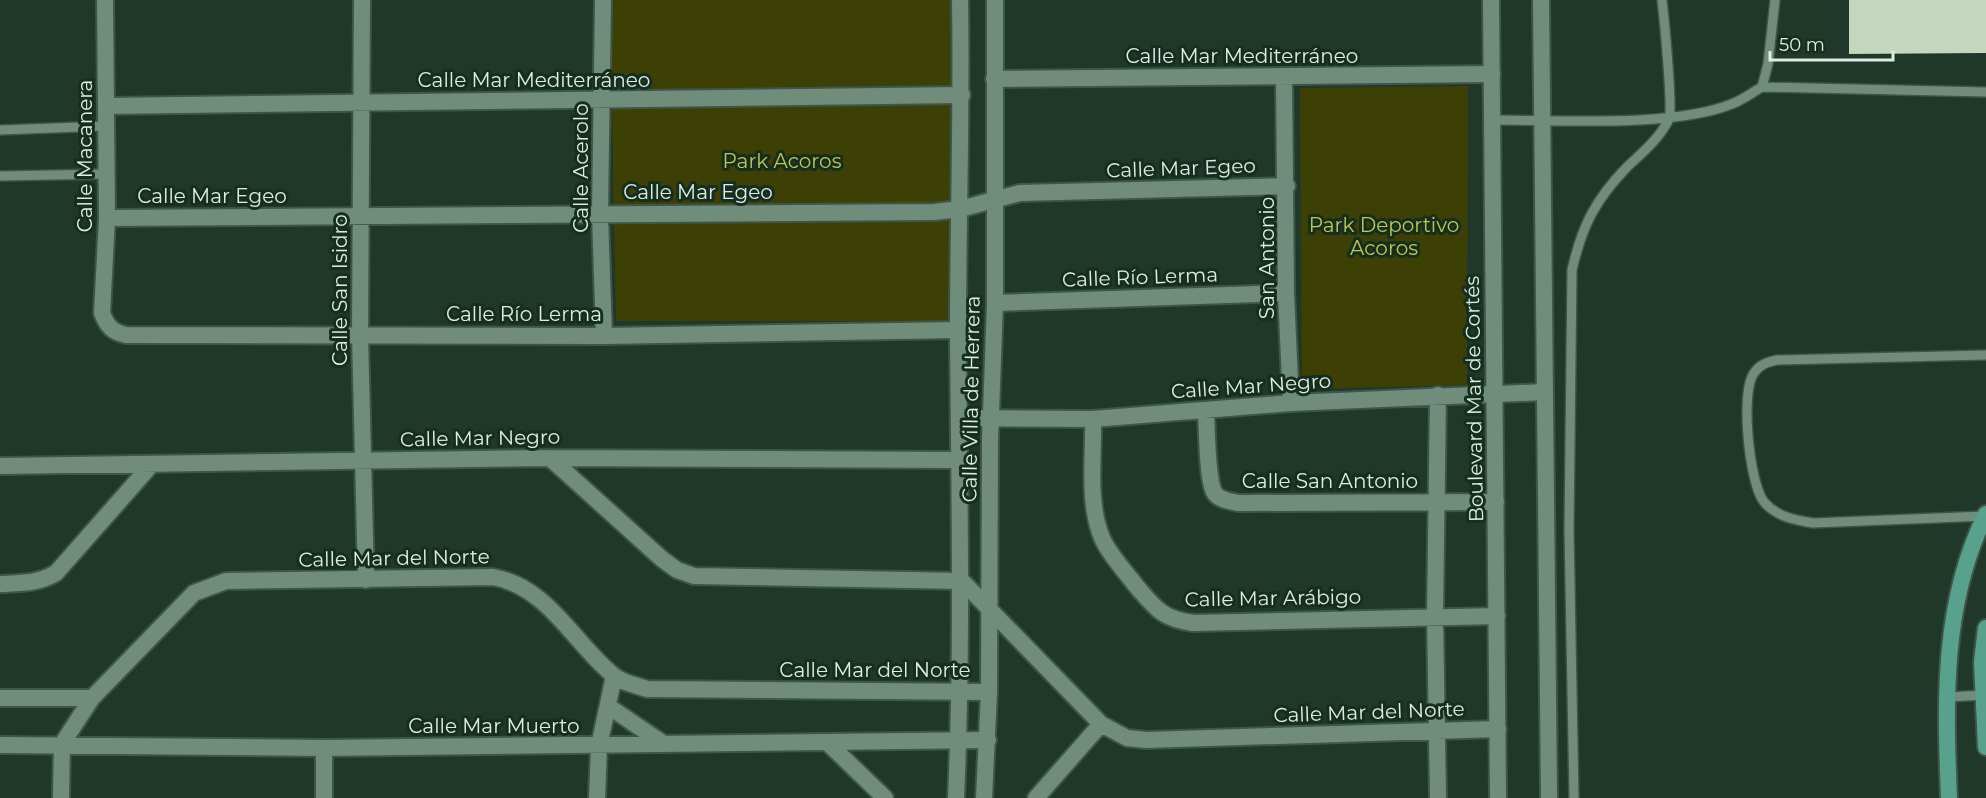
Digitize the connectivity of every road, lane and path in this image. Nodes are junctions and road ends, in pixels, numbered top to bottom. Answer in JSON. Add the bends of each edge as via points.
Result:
{"nodes":[{"id":1,"x":105,"y":0,"type":"edge"},
{"id":2,"x":362,"y":0,"type":"edge"},
{"id":3,"x":603,"y":0,"type":"edge"},
{"id":4,"x":960,"y":0,"type":"edge"},
{"id":5,"x":995,"y":0,"type":"edge"},
{"id":6,"x":1491,"y":0,"type":"edge"},
{"id":7,"x":1542,"y":0,"type":"edge"},
{"id":8,"x":1662,"y":0,"type":"edge"},
{"id":9,"x":1775,"y":0,"type":"edge"},
{"id":10,"x":1491,"y":74,"type":"junction"},
{"id":11,"x":1284,"y":77,"type":"junction"},
{"id":12,"x":994,"y":79,"type":"junction"},
{"id":13,"x":1762,"y":87,"type":"junction"},
{"id":14,"x":1986,"y":92,"type":"edge"},
{"id":15,"x":962,"y":95,"type":"junction"},
{"id":16,"x":602,"y":101,"type":"junction"},
{"id":17,"x":363,"y":102,"type":"junction"},
{"id":18,"x":106,"y":106,"type":"junction"},
{"id":19,"x":1670,"y":117,"type":"junction"},
{"id":20,"x":1492,"y":120,"type":"junction"},
{"id":21,"x":1543,"y":120,"type":"junction"},
{"id":22,"x":107,"y":126,"type":"junction"},
{"id":23,"x":0,"y":130,"type":"edge"},
{"id":24,"x":107,"y":174,"type":"junction"},
{"id":25,"x":0,"y":176,"type":"edge"},
{"id":26,"x":1287,"y":186,"type":"junction"},
{"id":27,"x":995,"y":198,"type":"junction"},
{"id":28,"x":960,"y":209,"type":"junction"},
{"id":29,"x":600,"y":214,"type":"junction"},
{"id":30,"x":362,"y":217,"type":"junction"},
{"id":31,"x":107,"y":218,"type":"junction"},
{"id":32,"x":1286,"y":293,"type":"junction"},
{"id":33,"x":995,"y":303,"type":"junction"},
{"id":34,"x":102,"y":312,"type":"joint"},
{"id":35,"x":958,"y":330,"type":"junction"},
{"id":36,"x":360,"y":335,"type":"junction"},
{"id":37,"x":604,"y":336,"type":"junction"},
{"id":38,"x":1986,"y":355,"type":"edge"},
{"id":39,"x":1545,"y":392,"type":"junction"},
{"id":40,"x":1494,"y":393,"type":"junction"},
{"id":41,"x":1438,"y":395,"type":"junction"},
{"id":42,"x":1291,"y":403,"type":"junction"},
{"id":43,"x":1206,"y":411,"type":"junction"},
{"id":44,"x":991,"y":417,"type":"junction"},
{"id":45,"x":959,"y":418,"type":"junction"},
{"id":46,"x":1093,"y":419,"type":"junction"},
{"id":47,"x":550,"y":458,"type":"junction"},
{"id":48,"x":960,"y":460,"type":"junction"},
{"id":49,"x":362,"y":461,"type":"junction"},
{"id":50,"x":152,"y":464,"type":"junction"},
{"id":51,"x":0,"y":466,"type":"edge"},
{"id":52,"x":1496,"y":502,"type":"junction"},
{"id":53,"x":1438,"y":503,"type":"junction"},
{"id":54,"x":1986,"y":515,"type":"edge"},
{"id":55,"x":366,"y":580,"type":"junction"},
{"id":56,"x":962,"y":581,"type":"junction"},
{"id":57,"x":0,"y":584,"type":"edge"},
{"id":58,"x":989,"y":609,"type":"junction"},
{"id":59,"x":1435,"y":616,"type":"junction"},
{"id":60,"x":1497,"y":616,"type":"junction"},
{"id":61,"x":1986,"y":628,"type":"edge"},
{"id":62,"x":614,"y":676,"type":"junction"},
{"id":63,"x":961,"y":692,"type":"junction"},
{"id":64,"x":989,"y":692,"type":"junction"},
{"id":65,"x":1984,"y":695,"type":"edge"},
{"id":66,"x":1947,"y":697,"type":"junction"},
{"id":67,"x":0,"y":698,"type":"edge"},
{"id":68,"x":92,"y":698,"type":"junction"},
{"id":69,"x":608,"y":706,"type":"junction"},
{"id":70,"x":1101,"y":724,"type":"junction"},
{"id":71,"x":1498,"y":729,"type":"junction"},
{"id":72,"x":1438,"y":730,"type":"junction"},
{"id":73,"x":988,"y":740,"type":"junction"},
{"id":74,"x":958,"y":741,"type":"junction"},
{"id":75,"x":62,"y":744,"type":"junction"},
{"id":76,"x":664,"y":744,"type":"junction"},
{"id":77,"x":829,"y":744,"type":"junction"},
{"id":78,"x":0,"y":745,"type":"edge"},
{"id":79,"x":599,"y":746,"type":"junction"},
{"id":80,"x":1986,"y":747,"type":"edge"},
{"id":81,"x":324,"y":748,"type":"junction"},
{"id":82,"x":61,"y":798,"type":"edge"},
{"id":83,"x":324,"y":798,"type":"edge"},
{"id":84,"x":597,"y":798,"type":"edge"},
{"id":85,"x":885,"y":798,"type":"edge"},
{"id":86,"x":956,"y":798,"type":"edge"},
{"id":87,"x":984,"y":798,"type":"edge"},
{"id":88,"x":1036,"y":798,"type":"edge"},
{"id":89,"x":1438,"y":798,"type":"edge"},
{"id":90,"x":1498,"y":798,"type":"edge"},
{"id":91,"x":1549,"y":798,"type":"edge"},
{"id":92,"x":1574,"y":798,"type":"edge"},
{"id":93,"x":1948,"y":798,"type":"edge"}],
"edges":[{"from":1,"to":18,"type":"street","name":"Calle Macanera"},
{"from":2,"to":17,"type":"street","name":"Calle San Isidro"},
{"from":3,"to":16,"type":"street","name":"Calle Acerolo"},
{"from":4,"to":15,"type":"street","name":"Calle Villa de Herrera"},
{"from":5,"to":12,"type":"street","name":"Calle Villa de Herrera"},
{"from":6,"to":10,"type":"street","name":"Boulevard Mar de Cortés"},
{"from":7,"to":21,"type":"street"},
{"from":8,"to":19,"type":"lane"},
{"from":9,"to":13,"type":"lane"},
{"from":10,"to":11,"type":"street","name":"Calle Mar Mediterráneo"},
{"from":10,"to":20,"type":"street","name":"Boulevard Mar de Cortés"},
{"from":11,"to":12,"type":"street","name":"Calle Mar Mediterráneo"},
{"from":11,"to":26,"type":"street","name":"San Antonio"},
{"from":12,"to":27,"type":"street","name":"Calle Villa de Herrera"},
{"from":13,"to":14,"type":"lane"},
{"from":13,"to":19,"type":"lane","via":[[1734,103]]},
{"from":15,"to":16,"type":"street","name":"Calle Mar Mediterráneo"},
{"from":15,"to":28,"type":"street","name":"Calle Villa de Herrera"},
{"from":16,"to":17,"type":"street","name":"Calle Mar Mediterráneo"},
{"from":16,"to":29,"type":"street","name":"Calle Acerolo"},
{"from":17,"to":18,"type":"street","name":"Calle Mar Mediterráneo"},
{"from":17,"to":30,"type":"street","name":"Calle San Isidro"},
{"from":18,"to":22,"type":"street","name":"Calle Macanera"},
{"from":19,"to":21,"type":"lane"},
{"from":19,"to":92,"type":"lane","via":[[1588,217],[1572,270],[1569,530]]},
{"from":20,"to":21,"type":"lane"},
{"from":20,"to":40,"type":"street","name":"Boulevard Mar de Cortés"},
{"from":21,"to":39,"type":"street"},
{"from":22,"to":23,"type":"lane"},
{"from":22,"to":24,"type":"street","name":"Calle Macanera"},
{"from":24,"to":25,"type":"lane"},
{"from":24,"to":31,"type":"street","name":"Calle Macanera"},
{"from":26,"to":27,"type":"street","name":"Calle Mar Egeo"},
{"from":26,"to":32,"type":"street","name":"San Antonio"},
{"from":27,"to":28,"type":"street","name":"Calle Mar Egeo"},
{"from":27,"to":33,"type":"street","name":"Calle Villa de Herrera"},
{"from":28,"to":29,"type":"street","name":"Calle Mar Egeo"},
{"from":28,"to":35,"type":"street","name":"Calle Villa de Herrera"},
{"from":29,"to":30,"type":"street","name":"Calle Mar Egeo"},
{"from":29,"to":37,"type":"street","name":"Calle Acerolo"},
{"from":30,"to":31,"type":"street","name":"Calle Mar Egeo"},
{"from":30,"to":36,"type":"street","name":"Calle San Isidro"},
{"from":31,"to":34,"type":"street","name":"Calle Macanera"},
{"from":32,"to":33,"type":"street","name":"Calle Río Lerma"},
{"from":32,"to":42,"type":"street","name":"San Antonio"},
{"from":33,"to":44,"type":"street","name":"Calle Villa de Herrera"},
{"from":34,"to":36,"type":"street","name":"Calle Río Lerma","via":[[106,325],[126,335]]},
{"from":35,"to":37,"type":"street","name":"Calle Río Lerma"},
{"from":35,"to":45,"type":"street","name":"Calle Villa de Herrera"},
{"from":36,"to":37,"type":"street","name":"Calle Río Lerma"},
{"from":36,"to":49,"type":"street","name":"Calle San Isidro"},
{"from":38,"to":54,"type":"lane","via":[[1778,360],[1762,364],[1747,389],[1751,469],[1757,491],[1777,513],[1813,523]]},
{"from":39,"to":40,"type":"street","name":"Calle Mar Negro"},
{"from":39,"to":91,"type":"street"},
{"from":40,"to":41,"type":"street","name":"Calle Mar Negro"},
{"from":40,"to":52,"type":"street","name":"Boulevard Mar de Cortés"},
{"from":41,"to":42,"type":"street","name":"Calle Mar Negro"},
{"from":41,"to":53,"type":"street"},
{"from":42,"to":43,"type":"street","name":"Calle Mar Negro"},
{"from":43,"to":46,"type":"street","name":"Calle Mar Negro"},
{"from":43,"to":53,"type":"street","name":"Calle San Antonio","via":[[1211,479],[1214,492],[1222,500]]},
{"from":44,"to":45,"type":"street","name":"Calle Mar Negro"},
{"from":44,"to":46,"type":"street","name":"Calle Mar Negro"},
{"from":44,"to":58,"type":"street","name":"Calle Villa de Herrera"},
{"from":45,"to":48,"type":"street","name":"Calle Villa de Herrera"},
{"from":46,"to":59,"type":"street","name":"Calle Mar Arábigo","via":[[1095,511],[1103,539],[1111,555],[1166,617],[1193,623]]},
{"from":47,"to":48,"type":"street","name":"Calle Mar Negro"},
{"from":47,"to":49,"type":"street","name":"Calle Mar Negro"},
{"from":47,"to":56,"type":"street","via":[[662,559],[694,576]]},
{"from":48,"to":56,"type":"street","name":"Calle Villa de Herrera"},
{"from":49,"to":50,"type":"street","name":"Calle Mar Negro"},
{"from":49,"to":55,"type":"street","name":"Calle San Isidro"},
{"from":50,"to":51,"type":"street","name":"Calle Mar Negro"},
{"from":50,"to":57,"type":"street","via":[[56,573],[31,584]]},
{"from":52,"to":53,"type":"street","name":"Calle San Antonio"},
{"from":52,"to":60,"type":"street","name":"Boulevard Mar de Cortés"},
{"from":53,"to":59,"type":"street"},
{"from":54,"to":66,"type":"main road","via":[[1959,588],[1950,638]]},
{"from":55,"to":62,"type":"street","name":"Calle Mar del Norte","via":[[510,580],[545,604]]},
{"from":55,"to":68,"type":"street","name":"Calle Mar del Norte","via":[[226,581],[202,587]]},
{"from":56,"to":58,"type":"street","name":"Calle Mar del Norte"},
{"from":56,"to":63,"type":"street","name":"Calle Villa de Herrera"},
{"from":58,"to":64,"type":"street","name":"Calle Villa de Herrera"},
{"from":58,"to":70,"type":"street","name":"Calle Mar del Norte"},
{"from":59,"to":60,"type":"street","name":"Calle Mar Arábigo"},
{"from":59,"to":72,"type":"street"},
{"from":60,"to":71,"type":"street","name":"Boulevard Mar de Cortés"},
{"from":61,"to":65,"type":"main road"},
{"from":62,"to":63,"type":"street","name":"Calle Mar del Norte","via":[[647,689]]},
{"from":62,"to":69,"type":"street"},
{"from":63,"to":64,"type":"street","name":"Calle Mar del Norte"},
{"from":63,"to":74,"type":"street","name":"Calle Villa de Herrera"},
{"from":64,"to":73,"type":"street","name":"Calle Villa de Herrera"},
{"from":65,"to":66,"type":"lane"},
{"from":65,"to":80,"type":"main road"},
{"from":66,"to":93,"type":"main road"},
{"from":67,"to":68,"type":"street"},
{"from":68,"to":75,"type":"street","name":"Calle Mar del Norte"},
{"from":69,"to":76,"type":"street"},
{"from":69,"to":79,"type":"street"},
{"from":70,"to":72,"type":"street","name":"Calle Mar del Norte","via":[[1127,738],[1146,740]]},
{"from":70,"to":88,"type":"street"},
{"from":71,"to":72,"type":"street","name":"Calle Mar del Norte"},
{"from":71,"to":90,"type":"street","name":"Boulevard Mar de Cortés"},
{"from":72,"to":89,"type":"street"},
{"from":73,"to":74,"type":"street","name":"Calle Mar Muerto"},
{"from":73,"to":87,"type":"street","name":"Calle Villa de Herrera"},
{"from":74,"to":77,"type":"street","name":"Calle Mar Muerto"},
{"from":74,"to":86,"type":"street","name":"Calle Villa de Herrera"},
{"from":75,"to":78,"type":"street","name":"Calle Mar Muerto"},
{"from":75,"to":81,"type":"street","name":"Calle Mar Muerto"},
{"from":75,"to":82,"type":"street"},
{"from":76,"to":77,"type":"street","name":"Calle Mar Muerto"},
{"from":76,"to":79,"type":"street","name":"Calle Mar Muerto"},
{"from":77,"to":85,"type":"street"},
{"from":79,"to":81,"type":"street","name":"Calle Mar Muerto"},
{"from":79,"to":84,"type":"street"},
{"from":81,"to":83,"type":"street"}]}
